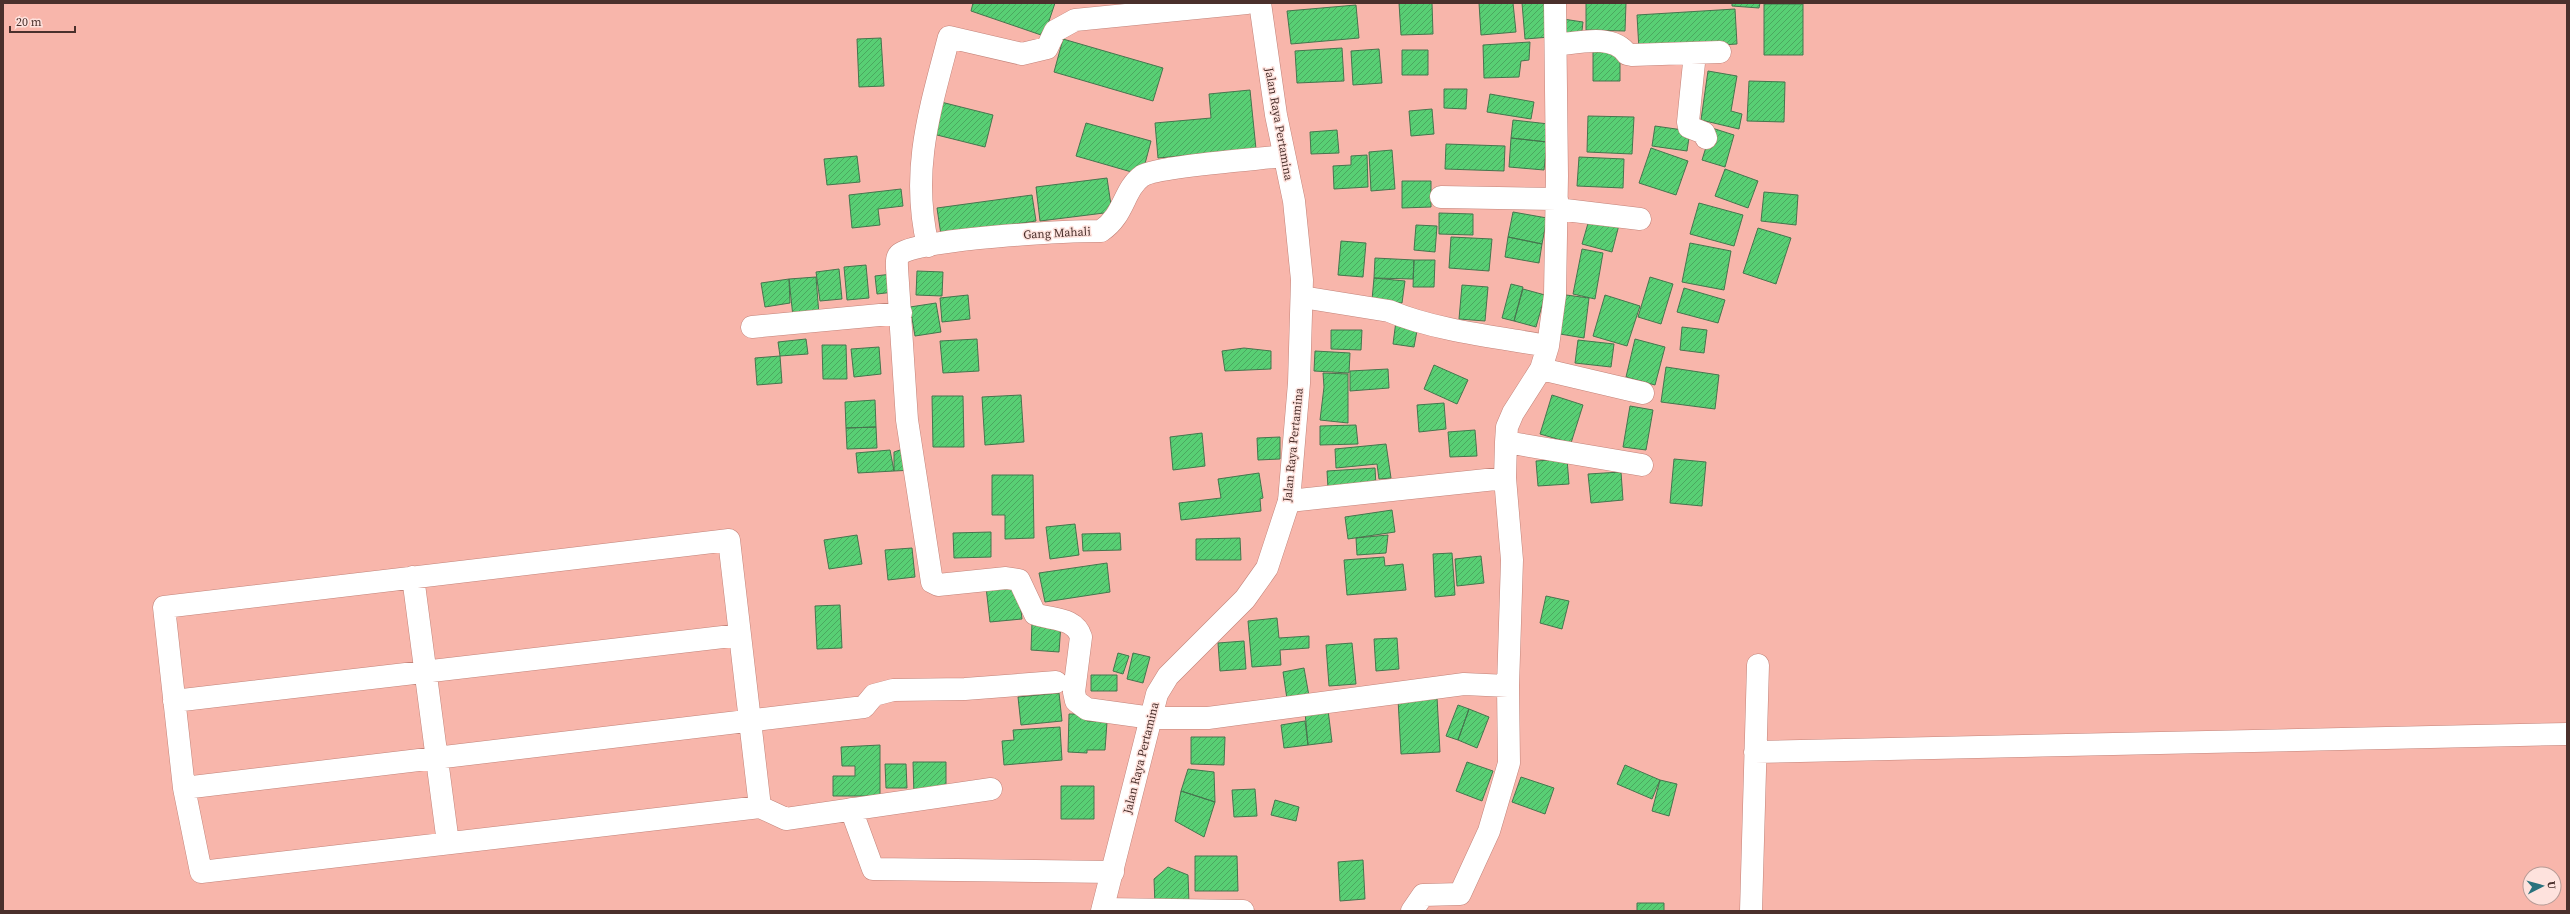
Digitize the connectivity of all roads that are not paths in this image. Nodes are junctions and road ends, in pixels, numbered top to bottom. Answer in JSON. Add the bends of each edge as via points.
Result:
{"nodes":[{"id":1,"x":1247,"y":3,"type":"edge"},
{"id":2,"x":1260,"y":3,"type":"edge"},
{"id":3,"x":1555,"y":3,"type":"edge"},
{"id":4,"x":1556,"y":45,"type":"junction"},
{"id":5,"x":1720,"y":52,"type":"dead end"},
{"id":6,"x":1695,"y":53,"type":"junction"},
{"id":7,"x":1706,"y":138,"type":"dead end"},
{"id":8,"x":1284,"y":156,"type":"junction"},
{"id":9,"x":1441,"y":197,"type":"dead end"},
{"id":10,"x":1557,"y":204,"type":"junction"},
{"id":11,"x":1640,"y":219,"type":"dead end"},
{"id":12,"x":928,"y":246,"type":"junction"},
{"id":13,"x":1302,"y":297,"type":"junction"},
{"id":14,"x":901,"y":313,"type":"junction"},
{"id":15,"x":752,"y":327,"type":"dead end"},
{"id":16,"x":1548,"y":346,"type":"junction"},
{"id":17,"x":1541,"y":369,"type":"junction"},
{"id":18,"x":1643,"y":393,"type":"dead end"},
{"id":19,"x":1506,"y":442,"type":"junction"},
{"id":20,"x":1642,"y":465,"type":"dead end"},
{"id":21,"x":1505,"y":478,"type":"junction"},
{"id":22,"x":1289,"y":501,"type":"junction"},
{"id":23,"x":413,"y":577,"type":"junction"},
{"id":24,"x":740,"y":635,"type":"junction"},
{"id":25,"x":1758,"y":666,"type":"dead end"},
{"id":26,"x":425,"y":671,"type":"junction"},
{"id":27,"x":1056,"y":682,"type":"dead end"},
{"id":28,"x":1508,"y":686,"type":"junction"},
{"id":29,"x":174,"y":701,"type":"junction"},
{"id":30,"x":1152,"y":718,"type":"junction"},
{"id":31,"x":750,"y":719,"type":"junction"},
{"id":32,"x":2567,"y":734,"type":"edge"},
{"id":33,"x":1755,"y":752,"type":"junction"},
{"id":34,"x":436,"y":756,"type":"junction"},
{"id":35,"x":184,"y":788,"type":"junction"},
{"id":36,"x":991,"y":789,"type":"dead end"},
{"id":37,"x":760,"y":807,"type":"junction"},
{"id":38,"x":851,"y":809,"type":"junction"},
{"id":39,"x":448,"y":843,"type":"junction"},
{"id":40,"x":1113,"y":872,"type":"junction"},
{"id":41,"x":1103,"y":910,"type":"edge"},
{"id":42,"x":1243,"y":911,"type":"edge"},
{"id":43,"x":1412,"y":911,"type":"edge"},
{"id":44,"x":1752,"y":911,"type":"edge"}],
"edges":[{"from":1,"to":12,"type":"street","via":[[1075,20],[1055,31],[1047,48],[1022,54],[949,37],[924,130],[921,217]]},
{"from":2,"to":8,"type":"street","name":"Jalan Raya Pertamina"},
{"from":3,"to":4,"type":"street"},
{"from":4,"to":6,"type":"street","via":[[1604,41],[1623,48],[1627,54],[1632,55]]},
{"from":4,"to":10,"type":"street"},
{"from":5,"to":6,"type":"street"},
{"from":6,"to":7,"type":"street","via":[[1688,122],[1689,127],[1704,133]]},
{"from":8,"to":12,"type":"street","name":"Gang Mahali","via":[[1152,172],[1134,185],[1113,224],[1102,231],[1007,236]]},
{"from":8,"to":13,"type":"street","name":"Jalan Raya Pertamina","via":[[1294,201]]},
{"from":9,"to":10,"type":"street"},
{"from":10,"to":11,"type":"street"},
{"from":10,"to":16,"type":"street","via":[[1555,295]]},
{"from":12,"to":14,"type":"street","name":"Gang Mahali","via":[[901,253],[898,258]]},
{"from":13,"to":16,"type":"street","via":[[1389,311],[1475,333]]},
{"from":13,"to":22,"type":"street","name":"Jalan Raya Pertamina","via":[[1299,383]]},
{"from":14,"to":15,"type":"street"},
{"from":14,"to":30,"type":"street","via":[[907,420],[932,582],[938,585],[1006,578],[1019,580],[1035,614],[1073,624],[1079,630],[1081,637],[1074,692],[1082,707]]},
{"from":16,"to":17,"type":"street"},
{"from":17,"to":18,"type":"street"},
{"from":17,"to":19,"type":"street","via":[[1513,413],[1507,427]]},
{"from":19,"to":20,"type":"street"},
{"from":19,"to":21,"type":"street"},
{"from":21,"to":22,"type":"street"},
{"from":21,"to":28,"type":"street","via":[[1512,560]]},
{"from":22,"to":30,"type":"street","name":"Jalan Raya Pertamina","via":[[1267,568],[1244,599],[1168,676],[1157,694]]},
{"from":23,"to":24,"type":"street","via":[[729,540]]},
{"from":23,"to":26,"type":"street"},
{"from":23,"to":29,"type":"street","via":[[164,607]]},
{"from":24,"to":26,"type":"street"},
{"from":24,"to":31,"type":"street"},
{"from":25,"to":33,"type":"street"},
{"from":26,"to":29,"type":"street"},
{"from":26,"to":34,"type":"street"},
{"from":27,"to":31,"type":"street","via":[[965,689],[893,690],[874,695],[864,707]]},
{"from":28,"to":30,"type":"street","via":[[1464,684],[1208,718]]},
{"from":28,"to":43,"type":"street","via":[[1509,763],[1489,831],[1460,894],[1424,895]]},
{"from":29,"to":35,"type":"street"},
{"from":30,"to":40,"type":"street","name":"Jalan Raya Pertamina"},
{"from":31,"to":34,"type":"street"},
{"from":31,"to":37,"type":"street"},
{"from":32,"to":33,"type":"street"},
{"from":33,"to":44,"type":"street"},
{"from":34,"to":35,"type":"street"},
{"from":34,"to":39,"type":"street"},
{"from":35,"to":39,"type":"street","via":[[201,872]]},
{"from":36,"to":38,"type":"street"},
{"from":37,"to":38,"type":"street","via":[[786,819]]},
{"from":37,"to":39,"type":"street"},
{"from":38,"to":40,"type":"street","via":[[873,869]]},
{"from":40,"to":41,"type":"street","name":"Jalan Raya Pertamina"},
{"from":41,"to":42,"type":"street"}]}
